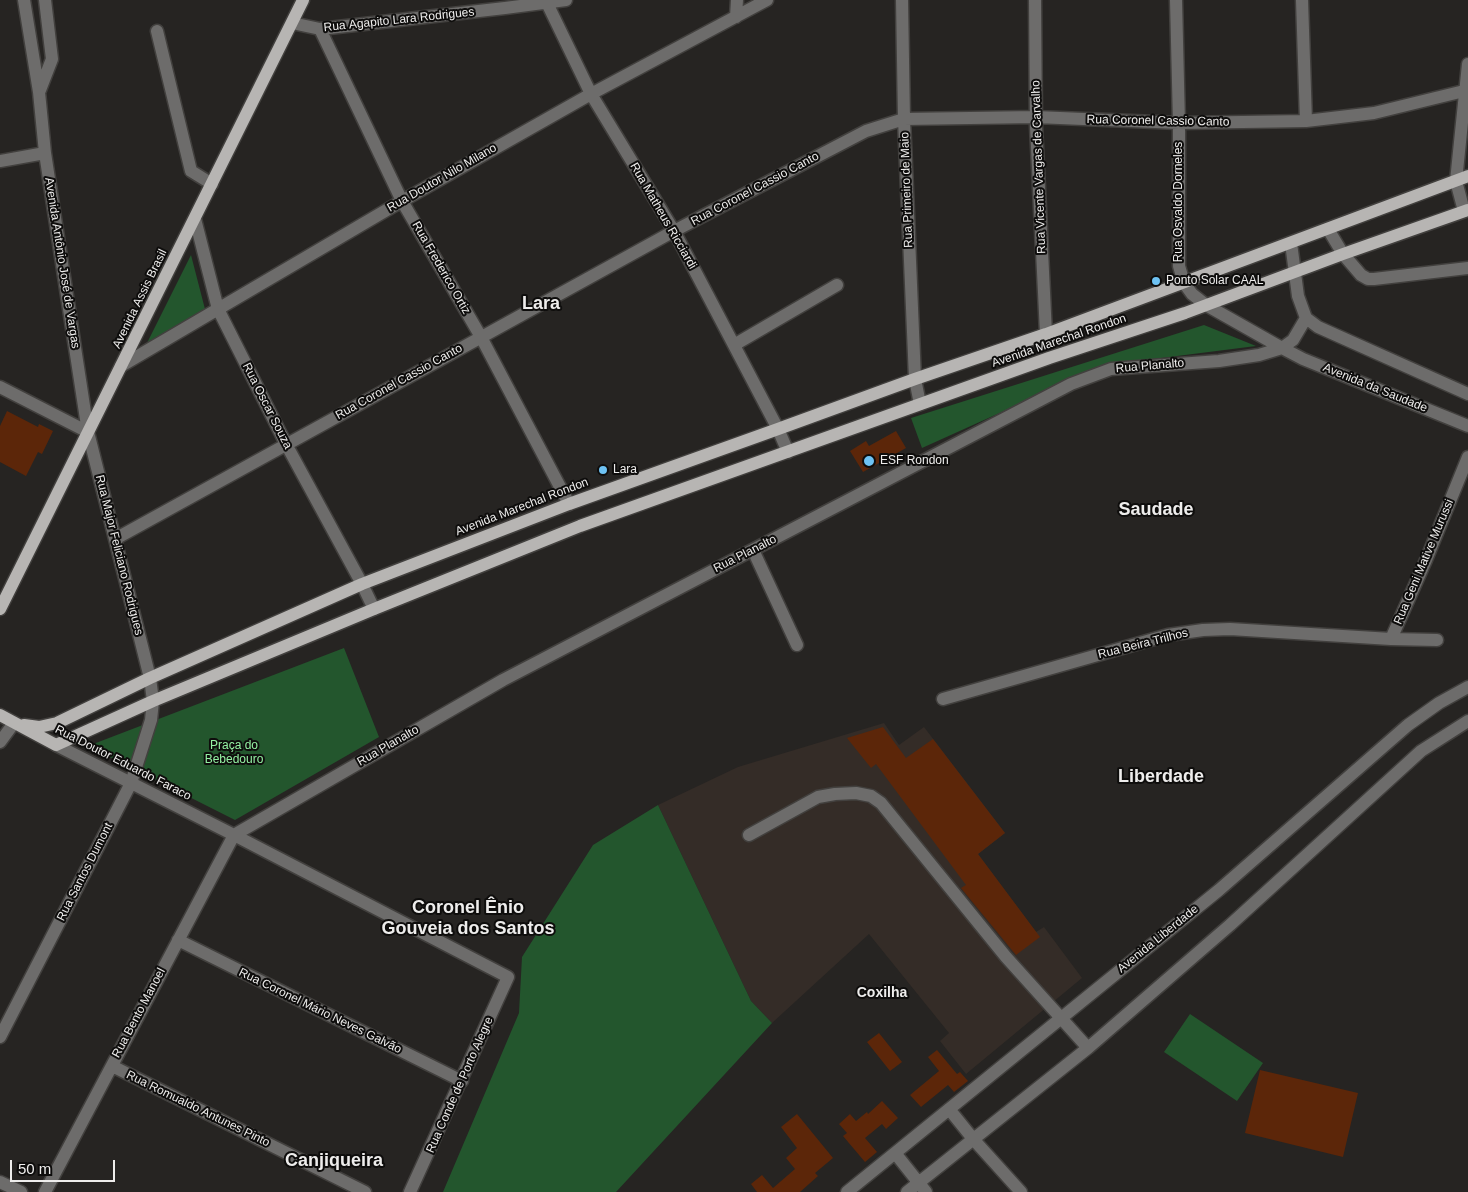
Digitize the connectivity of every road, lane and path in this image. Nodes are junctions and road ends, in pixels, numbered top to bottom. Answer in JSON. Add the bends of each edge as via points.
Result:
{"nodes":[{"id":1,"x":24,"y":0,"type":"edge"},
{"id":2,"x":45,"y":0,"type":"edge"},
{"id":3,"x":303,"y":0,"type":"edge"},
{"id":4,"x":566,"y":0,"type":"edge"},
{"id":5,"x":737,"y":0,"type":"edge"},
{"id":6,"x":767,"y":0,"type":"edge"},
{"id":7,"x":902,"y":0,"type":"edge"},
{"id":8,"x":1035,"y":0,"type":"edge"},
{"id":9,"x":1176,"y":0,"type":"edge"},
{"id":10,"x":1302,"y":0,"type":"edge"},
{"id":11,"x":547,"y":3,"type":"junction"},
{"id":12,"x":505,"y":4,"type":"edge"},
{"id":13,"x":736,"y":17,"type":"junction"},
{"id":14,"x":292,"y":22,"type":"junction"},
{"id":15,"x":48,"y":26,"type":"junction"},
{"id":16,"x":29,"y":28,"type":"junction"},
{"id":17,"x":320,"y":29,"type":"junction"},
{"id":18,"x":157,"y":31,"type":"dead end"},
{"id":19,"x":1468,"y":64,"type":"edge"},
{"id":20,"x":1464,"y":91,"type":"junction"},
{"id":21,"x":39,"y":92,"type":"junction"},
{"id":22,"x":591,"y":94,"type":"junction"},
{"id":23,"x":1036,"y":118,"type":"junction"},
{"id":24,"x":904,"y":119,"type":"junction"},
{"id":25,"x":1306,"y":121,"type":"junction"},
{"id":26,"x":1179,"y":123,"type":"junction"},
{"id":27,"x":45,"y":153,"type":"junction"},
{"id":28,"x":0,"y":161,"type":"edge"},
{"id":29,"x":1468,"y":176,"type":"edge"},
{"id":30,"x":1456,"y":181,"type":"junction"},
{"id":31,"x":212,"y":184,"type":"junction"},
{"id":32,"x":402,"y":200,"type":"junction"},
{"id":33,"x":1466,"y":210,"type":"edge"},
{"id":34,"x":195,"y":218,"type":"junction"},
{"id":35,"x":1328,"y":229,"type":"junction"},
{"id":36,"x":674,"y":231,"type":"junction"},
{"id":37,"x":1291,"y":243,"type":"junction"},
{"id":38,"x":1342,"y":254,"type":"junction"},
{"id":39,"x":1468,"y":268,"type":"edge"},
{"id":40,"x":1295,"y":272,"type":"junction"},
{"id":41,"x":1184,"y":283,"type":"junction"},
{"id":42,"x":837,"y":285,"type":"dead end"},
{"id":43,"x":1206,"y":305,"type":"junction"},
{"id":44,"x":218,"y":309,"type":"junction"},
{"id":45,"x":1306,"y":318,"type":"junction"},
{"id":46,"x":1046,"y":334,"type":"junction"},
{"id":47,"x":481,"y":337,"type":"junction"},
{"id":48,"x":734,"y":345,"type":"junction"},
{"id":49,"x":1282,"y":348,"type":"junction"},
{"id":50,"x":121,"y":366,"type":"junction"},
{"id":51,"x":915,"y":379,"type":"junction"},
{"id":52,"x":0,"y":386,"type":"edge"},
{"id":53,"x":1468,"y":394,"type":"edge"},
{"id":54,"x":920,"y":404,"type":"junction"},
{"id":55,"x":1468,"y":426,"type":"edge"},
{"id":56,"x":778,"y":430,"type":"junction"},
{"id":57,"x":88,"y":432,"type":"junction"},
{"id":58,"x":286,"y":444,"type":"junction"},
{"id":59,"x":788,"y":452,"type":"junction"},
{"id":60,"x":1468,"y":457,"type":"edge"},
{"id":61,"x":569,"y":504,"type":"junction"},
{"id":62,"x":115,"y":539,"type":"junction"},
{"id":63,"x":753,"y":550,"type":"junction"},
{"id":64,"x":362,"y":584,"type":"junction"},
{"id":65,"x":0,"y":609,"type":"edge"},
{"id":66,"x":374,"y":609,"type":"junction"},
{"id":67,"x":1391,"y":639,"type":"junction"},
{"id":68,"x":1437,"y":640,"type":"dead end"},
{"id":69,"x":797,"y":645,"type":"dead end"},
{"id":70,"x":150,"y":678,"type":"junction"},
{"id":71,"x":1468,"y":687,"type":"edge"},
{"id":72,"x":943,"y":699,"type":"dead end"},
{"id":73,"x":153,"y":701,"type":"junction"},
{"id":74,"x":0,"y":715,"type":"edge"},
{"id":75,"x":1468,"y":721,"type":"edge"},
{"id":76,"x":14,"y":723,"type":"junction"},
{"id":77,"x":0,"y":742,"type":"edge"},
{"id":78,"x":56,"y":746,"type":"junction"},
{"id":79,"x":131,"y":783,"type":"junction"},
{"id":80,"x":234,"y":835,"type":"junction"},
{"id":81,"x":749,"y":835,"type":"dead end"},
{"id":82,"x":178,"y":940,"type":"junction"},
{"id":83,"x":508,"y":977,"type":"joint"},
{"id":84,"x":1061,"y":1018,"type":"junction"},
{"id":85,"x":0,"y":1037,"type":"edge"},
{"id":86,"x":1088,"y":1048,"type":"junction"},
{"id":87,"x":112,"y":1066,"type":"junction"},
{"id":88,"x":462,"y":1081,"type":"junction"},
{"id":89,"x":949,"y":1109,"type":"junction"},
{"id":90,"x":974,"y":1140,"type":"junction"},
{"id":91,"x":895,"y":1153,"type":"junction"},
{"id":92,"x":0,"y":1182,"type":"edge"},
{"id":93,"x":923,"y":1187,"type":"edge"},
{"id":94,"x":21,"y":1192,"type":"edge"},
{"id":95,"x":45,"y":1192,"type":"edge"},
{"id":96,"x":365,"y":1192,"type":"edge"},
{"id":97,"x":410,"y":1192,"type":"edge"},
{"id":98,"x":847,"y":1192,"type":"edge"},
{"id":99,"x":907,"y":1192,"type":"edge"},
{"id":100,"x":1021,"y":1192,"type":"edge"}],
"edges":[{"from":1,"to":16,"type":"street","name":"Avenida Antônio José de Vargas"},
{"from":2,"to":15,"type":"street","name":"Avenida Antônio José de Vargas"},
{"from":3,"to":14,"type":"main road","name":"Avenida Assis Brasil"},
{"from":4,"to":11,"type":"street","name":"Rua Agapito Lara Rodrigues"},
{"from":5,"to":13,"type":"street"},
{"from":6,"to":13,"type":"street","name":"Rua Doutor Nilo Milano"},
{"from":7,"to":24,"type":"street","name":"Rua Primeiro de Maio"},
{"from":8,"to":23,"type":"street","name":"Rua Vicente Vargas de Carvalho"},
{"from":9,"to":26,"type":"street","name":"Rua Osvaldo Dorneles"},
{"from":10,"to":25,"type":"street"},
{"from":11,"to":12,"type":"street","name":"Rua Agapito Lara Rodrigues"},
{"from":11,"to":22,"type":"street","name":"Rua Matheus Ricciardi"},
{"from":12,"to":17,"type":"street","name":"Rua Agapito Lara Rodrigues"},
{"from":13,"to":22,"type":"street","name":"Rua Doutor Nilo Milano"},
{"from":14,"to":17,"type":"street","name":"Rua Agapito Lara Rodrigues"},
{"from":14,"to":31,"type":"main road","name":"Avenida Assis Brasil"},
{"from":15,"to":16,"type":"street"},
{"from":15,"to":21,"type":"street","name":"Avenida Antônio José de Vargas","via":[[52,59]]},
{"from":16,"to":21,"type":"street","name":"Avenida Antônio José de Vargas"},
{"from":17,"to":32,"type":"street","name":"Rua Frederico Ortiz"},
{"from":18,"to":31,"type":"street","via":[[191,171]]},
{"from":19,"to":20,"type":"street"},
{"from":20,"to":25,"type":"street","name":"Rua Coronel Cassio Canto","via":[[1374,113]]},
{"from":20,"to":30,"type":"street"},
{"from":21,"to":27,"type":"street","name":"Avenida Antônio José de Vargas"},
{"from":22,"to":32,"type":"street","name":"Rua Doutor Nilo Milano"},
{"from":22,"to":36,"type":"street","name":"Rua Matheus Ricciardi"},
{"from":23,"to":24,"type":"street","name":"Rua Coronel Cassio Canto"},
{"from":23,"to":26,"type":"street","name":"Rua Coronel Cassio Canto"},
{"from":23,"to":46,"type":"street","name":"Rua Vicente Vargas de Carvalho"},
{"from":24,"to":36,"type":"street","name":"Rua Coronel Cassio Canto","via":[[866,131]]},
{"from":24,"to":51,"type":"street","name":"Rua Primeiro de Maio"},
{"from":25,"to":26,"type":"street","name":"Rua Coronel Cassio Canto"},
{"from":26,"to":41,"type":"street","name":"Rua Osvaldo Dorneles","via":[[1179,266]]},
{"from":27,"to":28,"type":"street"},
{"from":27,"to":57,"type":"street","name":"Avenida Antônio José de Vargas"},
{"from":29,"to":30,"type":"main road","name":"Avenida Marechal Rondon"},
{"from":30,"to":33,"type":"street","name":"Avenida Marechal Rondon"},
{"from":30,"to":35,"type":"main road","name":"Avenida Marechal Rondon"},
{"from":31,"to":34,"type":"main road","name":"Avenida Assis Brasil"},
{"from":32,"to":44,"type":"street","name":"Rua Doutor Nilo Milano"},
{"from":32,"to":47,"type":"street","name":"Rua Frederico Ortiz"},
{"from":33,"to":38,"type":"main road","name":"Avenida Marechal Rondon"},
{"from":34,"to":44,"type":"street","name":"Rua Oscar Souza"},
{"from":34,"to":50,"type":"main road","name":"Avenida Assis Brasil"},
{"from":35,"to":37,"type":"main road","name":"Avenida Marechal Rondon"},
{"from":35,"to":38,"type":"street"},
{"from":36,"to":47,"type":"street","name":"Rua Coronel Cassio Canto"},
{"from":36,"to":48,"type":"street","name":"Rua Matheus Ricciardi"},
{"from":37,"to":40,"type":"street"},
{"from":37,"to":41,"type":"main road","name":"Avenida Marechal Rondon"},
{"from":38,"to":39,"type":"street","via":[[1361,275],[1374,279]]},
{"from":38,"to":40,"type":"main road","name":"Avenida Marechal Rondon"},
{"from":40,"to":43,"type":"main road","name":"Avenida Marechal Rondon"},
{"from":40,"to":45,"type":"street","via":[[1298,296]]},
{"from":41,"to":43,"type":"street"},
{"from":41,"to":46,"type":"main road","name":"Avenida Marechal Rondon"},
{"from":42,"to":48,"type":"street"},
{"from":43,"to":49,"type":"street"},
{"from":43,"to":54,"type":"main road","name":"Avenida Marechal Rondon"},
{"from":44,"to":50,"type":"street","name":"Rua Doutor Nilo Milano"},
{"from":44,"to":58,"type":"street","name":"Rua Oscar Souza"},
{"from":45,"to":49,"type":"street","via":[[1293,340]]},
{"from":45,"to":53,"type":"street","via":[[1318,328]]},
{"from":46,"to":51,"type":"main road","name":"Avenida Marechal Rondon"},
{"from":47,"to":58,"type":"street","name":"Rua Coronel Cassio Canto"},
{"from":47,"to":61,"type":"street","name":"Rua Frederico Ortiz"},
{"from":48,"to":56,"type":"street","name":"Rua Matheus Ricciardi"},
{"from":49,"to":55,"type":"street","name":"Avenida da Saudade"},
{"from":49,"to":63,"type":"street","name":"Rua Planalto","via":[[1219,361],[1111,369],[1071,384]]},
{"from":50,"to":57,"type":"main road","name":"Avenida Assis Brasil"},
{"from":51,"to":54,"type":"street"},
{"from":51,"to":56,"type":"main road","name":"Avenida Marechal Rondon"},
{"from":52,"to":57,"type":"street"},
{"from":54,"to":59,"type":"main road","name":"Avenida Marechal Rondon"},
{"from":56,"to":59,"type":"street"},
{"from":56,"to":61,"type":"main road","name":"Avenida Marechal Rondon"},
{"from":57,"to":62,"type":"street","name":"Rua Major Feliciano Rodrigues"},
{"from":57,"to":65,"type":"main road","name":"Avenida Assis Brasil"},
{"from":58,"to":62,"type":"street","name":"Rua Coronel Cassio Canto"},
{"from":58,"to":64,"type":"street","name":"Rua Oscar Souza"},
{"from":59,"to":66,"type":"main road","name":"Avenida Marechal Rondon","via":[[580,526]]},
{"from":60,"to":67,"type":"street","name":"Rua Geni Mative Murussi"},
{"from":61,"to":64,"type":"main road","name":"Avenida Marechal Rondon"},
{"from":62,"to":70,"type":"street","name":"Rua Major Feliciano Rodrigues"},
{"from":63,"to":69,"type":"street"},
{"from":63,"to":80,"type":"street","name":"Rua Planalto","via":[[503,680]]},
{"from":64,"to":66,"type":"street"},
{"from":64,"to":70,"type":"main road","name":"Avenida Marechal Rondon"},
{"from":66,"to":73,"type":"main road","name":"Avenida Marechal Rondon"},
{"from":67,"to":68,"type":"street","name":"Rua Beira Trilhos"},
{"from":67,"to":72,"type":"street","name":"Rua Beira Trilhos","via":[[1203,630],[1168,635]]},
{"from":70,"to":73,"type":"street"},
{"from":70,"to":76,"type":"main road","name":"Avenida Marechal Rondon","via":[[58,723],[39,727]]},
{"from":71,"to":84,"type":"street","name":"Avenida Liberdade","via":[[1408,725],[1219,890]]},
{"from":73,"to":78,"type":"main road","name":"Avenida Marechal Rondon"},
{"from":73,"to":79,"type":"street","name":"Rua Santos Dumont"},
{"from":74,"to":76,"type":"main road","name":"Rua Doutor Eduardo Faraco"},
{"from":75,"to":86,"type":"street","via":[[1421,751],[1230,925]]},
{"from":76,"to":77,"type":"street"},
{"from":76,"to":78,"type":"main road","name":"Rua Doutor Eduardo Faraco"},
{"from":78,"to":79,"type":"street","name":"Rua Doutor Eduardo Faraco"},
{"from":79,"to":80,"type":"street","name":"Rua Doutor Eduardo Faraco"},
{"from":79,"to":85,"type":"street","name":"Rua Santos Dumont"},
{"from":80,"to":82,"type":"street","name":"Rua Bento Manoel"},
{"from":80,"to":83,"type":"street","name":"Rua Doutor Eduardo Faraco"},
{"from":81,"to":84,"type":"street","via":[[818,797],[856,792],[871,796]]},
{"from":82,"to":87,"type":"street","name":"Rua Bento Manoel"},
{"from":82,"to":88,"type":"street","name":"Rua Coronel Mário Neves Galvão"},
{"from":83,"to":88,"type":"street","name":"Rua Conde de Porto Alegre"},
{"from":84,"to":86,"type":"street"},
{"from":84,"to":89,"type":"street","name":"Avenida Liberdade"},
{"from":86,"to":90,"type":"street"},
{"from":87,"to":95,"type":"street","name":"Rua Bento Manoel"},
{"from":87,"to":96,"type":"street","name":"Rua Romualdo Antunes Pinto"},
{"from":88,"to":97,"type":"street","name":"Rua Conde de Porto Alegre"},
{"from":89,"to":90,"type":"street"},
{"from":89,"to":91,"type":"street","name":"Avenida Liberdade"},
{"from":90,"to":93,"type":"street"},
{"from":90,"to":100,"type":"street"},
{"from":91,"to":93,"type":"street"},
{"from":91,"to":98,"type":"street","name":"Avenida Liberdade"},
{"from":92,"to":94,"type":"street"},
{"from":93,"to":99,"type":"street"}]}
